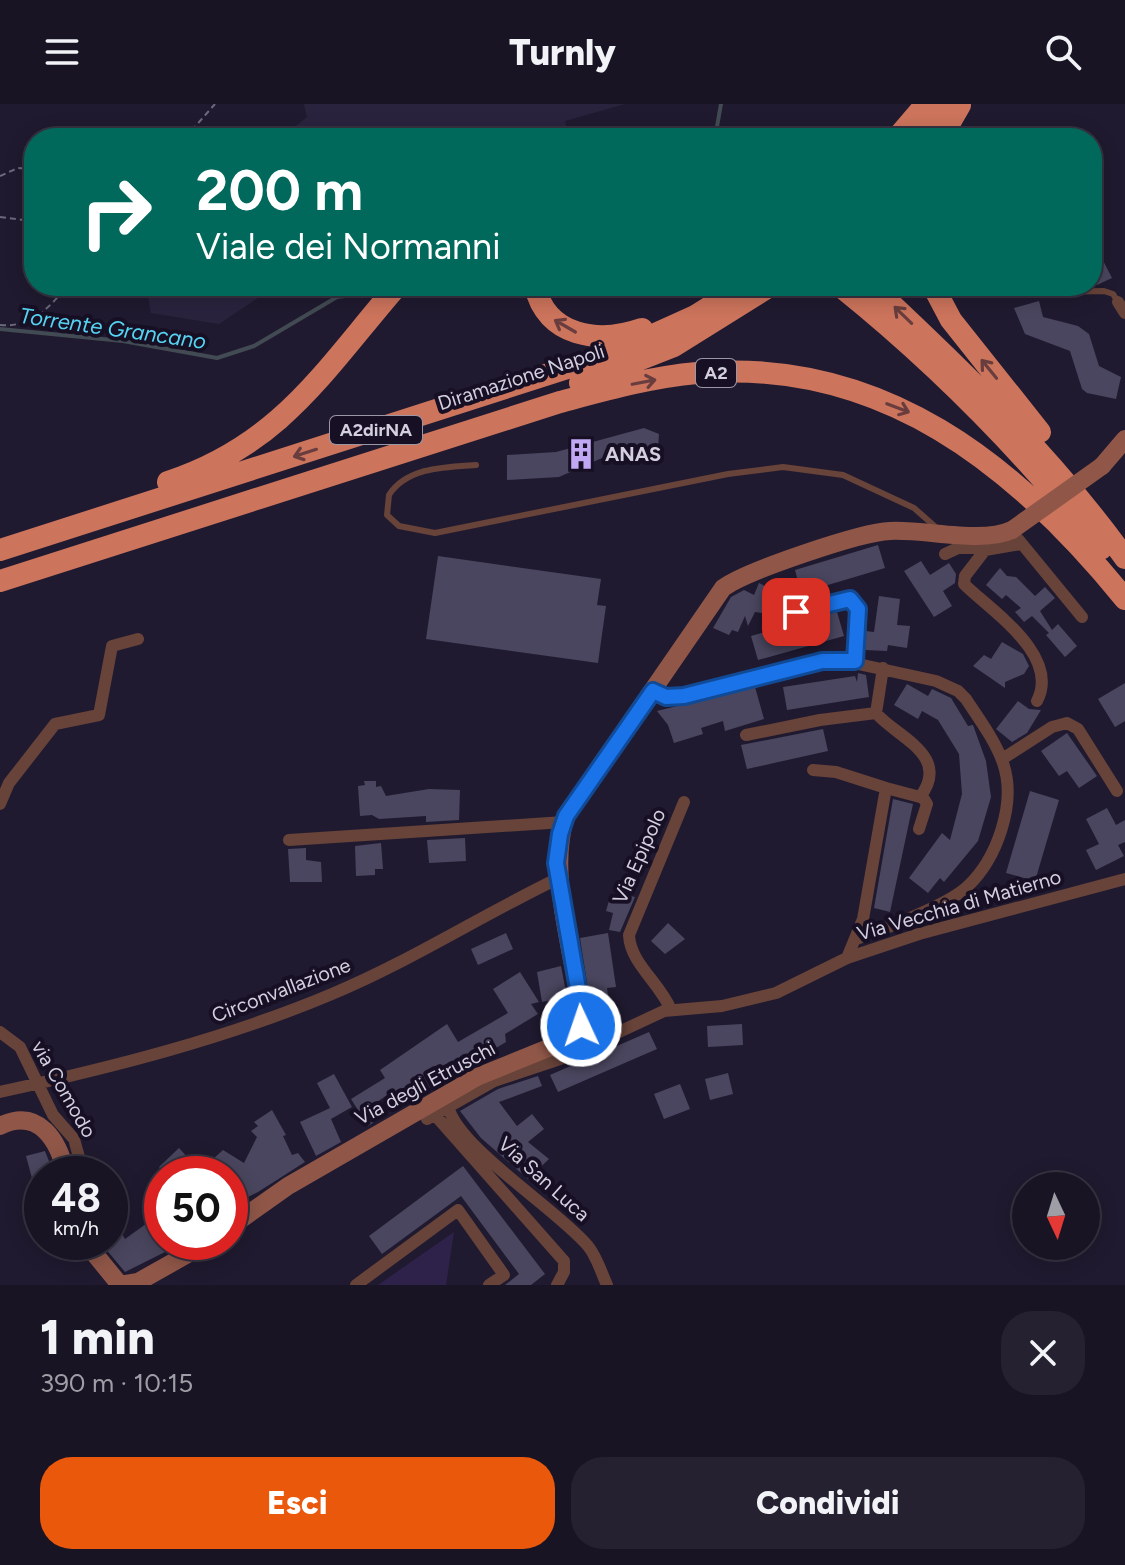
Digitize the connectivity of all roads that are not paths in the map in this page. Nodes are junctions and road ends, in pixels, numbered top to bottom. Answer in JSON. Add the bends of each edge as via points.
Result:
{"nodes":[{"id":1,"x":926,"y":104,"type":"edge"},
{"id":2,"x":947,"y":104,"type":"edge"},
{"id":3,"x":961,"y":104,"type":"edge"},
{"id":4,"x":906,"y":128,"type":"edge"},
{"id":5,"x":927,"y":128,"type":"edge"},
{"id":6,"x":947,"y":128,"type":"edge"},
{"id":7,"x":1102,"y":291,"type":"edge"},
{"id":8,"x":389,"y":296,"type":"edge"},
{"id":9,"x":540,"y":296,"type":"edge"},
{"id":10,"x":720,"y":296,"type":"edge"},
{"id":11,"x":726,"y":296,"type":"edge"},
{"id":12,"x":754,"y":296,"type":"edge"},
{"id":13,"x":862,"y":296,"type":"edge"},
{"id":14,"x":863,"y":296,"type":"edge"},
{"id":15,"x":937,"y":296,"type":"edge"},
{"id":16,"x":1122,"y":307,"type":"edge"},
{"id":17,"x":1125,"y":439,"type":"edge"},
{"id":18,"x":476,"y":465,"type":"dead end"},
{"id":19,"x":942,"y":533,"type":"junction"},
{"id":20,"x":0,"y":536,"type":"edge"},
{"id":21,"x":1125,"y":539,"type":"edge"},
{"id":22,"x":1003,"y":540,"type":"junction"},
{"id":23,"x":0,"y":550,"type":"edge"},
{"id":24,"x":945,"y":554,"type":"dead end"},
{"id":25,"x":1125,"y":558,"type":"edge"},
{"id":26,"x":0,"y":572,"type":"edge"},
{"id":27,"x":1125,"y":580,"type":"edge"},
{"id":28,"x":0,"y":581,"type":"edge"},
{"id":29,"x":1125,"y":599,"type":"edge"},
{"id":30,"x":796,"y":612,"type":"dead end"},
{"id":31,"x":1082,"y":617,"type":"dead end"},
{"id":32,"x":138,"y":639,"type":"dead end"},
{"id":33,"x":855,"y":661,"type":"junction"},
{"id":34,"x":883,"y":668,"type":"junction"},
{"id":35,"x":653,"y":691,"type":"junction"},
{"id":36,"x":1037,"y":701,"type":"dead end"},
{"id":37,"x":876,"y":713,"type":"junction"},
{"id":38,"x":746,"y":735,"type":"dead end"},
{"id":39,"x":1002,"y":759,"type":"junction"},
{"id":40,"x":813,"y":770,"type":"dead end"},
{"id":41,"x":886,"y":788,"type":"junction"},
{"id":42,"x":1117,"y":791,"type":"dead end"},
{"id":43,"x":922,"y":796,"type":"junction"},
{"id":44,"x":684,"y":802,"type":"dead end"},
{"id":45,"x":0,"y":804,"type":"edge"},
{"id":46,"x":565,"y":819,"type":"junction"},
{"id":47,"x":360,"y":827,"type":"dead end"},
{"id":48,"x":919,"y":829,"type":"dead end"},
{"id":49,"x":289,"y":840,"type":"dead end"},
{"id":50,"x":559,"y":878,"type":"junction"},
{"id":51,"x":1125,"y":879,"type":"edge"},
{"id":52,"x":856,"y":939,"type":"junction"},
{"id":53,"x":847,"y":958,"type":"junction"},
{"id":54,"x":671,"y":1010,"type":"junction"},
{"id":55,"x":0,"y":1032,"type":"edge"},
{"id":56,"x":577,"y":1044,"type":"junction"},
{"id":57,"x":39,"y":1084,"type":"junction"},
{"id":58,"x":0,"y":1092,"type":"edge"},
{"id":59,"x":448,"y":1106,"type":"junction"},
{"id":60,"x":0,"y":1126,"type":"edge"},
{"id":61,"x":62,"y":1156,"type":"edge"},
{"id":62,"x":79,"y":1156,"type":"edge"},
{"id":63,"x":248,"y":1214,"type":"edge"},
{"id":64,"x":100,"y":1260,"type":"edge"},
{"id":65,"x":177,"y":1260,"type":"edge"},
{"id":66,"x":120,"y":1285,"type":"edge"},
{"id":67,"x":356,"y":1285,"type":"edge"},
{"id":68,"x":489,"y":1285,"type":"edge"},
{"id":69,"x":557,"y":1285,"type":"edge"},
{"id":70,"x":607,"y":1285,"type":"edge"}],
"edges":[{"from":1,"to":4,"type":"highway"},
{"from":2,"to":5,"type":"highway"},
{"from":3,"to":6,"type":"highway"},
{"from":7,"to":16,"type":"lane","via":[[1113,294]]},
{"from":8,"to":20,"type":"highway","via":[[301,401],[220,460]]},
{"from":10,"to":9,"type":"highway","one_way":true,"via":[[660,323],[602,338],[578,334],[549,317]]},
{"from":11,"to":23,"type":"highway","name":"Diramazione Napoli","number":"A2dirNA","one_way":true,"via":[[611,354]]},
{"from":12,"to":26,"type":"highway","name":"Diramazione Napoli","number":"A2dirNA","via":[[674,346],[618,370]]},
{"from":13,"to":27,"type":"highway","via":[[1019,452]]},
{"from":25,"to":14,"type":"highway","one_way":true,"via":[[1017,426]]},
{"from":21,"to":15,"type":"highway","one_way":true,"via":[[969,344]]},
{"from":17,"to":22,"type":"main road","bridge":true,"via":[[1102,466]]},
{"from":18,"to":19,"type":"lane","via":[[441,467],[403,480],[389,495],[387,515],[399,526],[435,533],[783,467],[843,475],[914,508]]},
{"from":19,"to":22,"type":"main road"},
{"from":19,"to":35,"type":"main road","via":[[869,534],[734,580],[712,598]]},
{"from":22,"to":24,"type":"street"},
{"from":22,"to":31,"type":"street"},
{"from":22,"to":36,"type":"street","via":[[965,576],[964,584],[1000,612],[1032,653],[1042,691]]},
{"from":28,"to":29,"type":"highway","number":"A2","one_way":true,"via":[[560,402],[673,377],[747,372],[802,379],[869,398],[960,439],[1052,514]]},
{"from":30,"to":33,"type":"street","via":[[850,599],[858,609]]},
{"from":32,"to":45,"type":"street","via":[[112,646],[99,715],[55,724],[9,783]]},
{"from":33,"to":34,"type":"street"},
{"from":33,"to":35,"type":"street","via":[[822,661],[684,696]]},
{"from":34,"to":37,"type":"street"},
{"from":34,"to":39,"type":"street","via":[[958,691]]},
{"from":35,"to":46,"type":"main road"},
{"from":37,"to":38,"type":"street"},
{"from":37,"to":43,"type":"street","via":[[923,752],[928,769]]},
{"from":39,"to":42,"type":"street","via":[[1067,723],[1078,729]]},
{"from":39,"to":52,"type":"street","via":[[1005,813],[985,865],[948,899]]},
{"from":40,"to":41,"type":"street"},
{"from":41,"to":43,"type":"street"},
{"from":41,"to":52,"type":"street"},
{"from":43,"to":48,"type":"street","via":[[927,804]]},
{"from":44,"to":54,"type":"street","name":"Via Epipolo","via":[[629,935],[631,950]]},
{"from":46,"to":47,"type":"street"},
{"from":46,"to":49,"type":"street"},
{"from":46,"to":50,"type":"main road","via":[[557,850]]},
{"from":50,"to":56,"type":"main road","via":[[582,1012]]},
{"from":50,"to":57,"type":"street","name":"Circonvallazione","via":[[332,994],[210,1039]]},
{"from":51,"to":53,"type":"street","name":"Via Vecchia di Matierno","via":[[976,917]]},
{"from":52,"to":53,"type":"street"},
{"from":53,"to":54,"type":"street","name":"Via Vecchia di Matierno","via":[[776,993],[722,1006]]},
{"from":54,"to":56,"type":"street","name":"Via Vecchia di Matierno"},
{"from":55,"to":57,"type":"street","name":"via Comodo","via":[[20,1047]]},
{"from":56,"to":59,"type":"street","name":"Via Vecchia di Matierno"},
{"from":56,"to":63,"type":"main road","name":"Via degli Etruschi","via":[[477,1077]]},
{"from":57,"to":58,"type":"street","name":"Circonvallazione"},
{"from":57,"to":62,"type":"street","name":"via Comodo","via":[[53,1115],[74,1139]]},
{"from":59,"to":69,"type":"street","name":"Via Vecchia di Matierno","via":[[431,1117],[564,1261]]},
{"from":59,"to":70,"type":"street","name":"Via San Luca","via":[[452,1119],[473,1142],[587,1244]]},
{"from":60,"to":61,"type":"main road","via":[[18,1120],[39,1125],[58,1143]]},
{"from":64,"to":66,"type":"main road"},
{"from":65,"to":66,"type":"main road","via":[[138,1282]]},
{"from":67,"to":68,"type":"street","via":[[458,1210],[504,1275]]}]}
